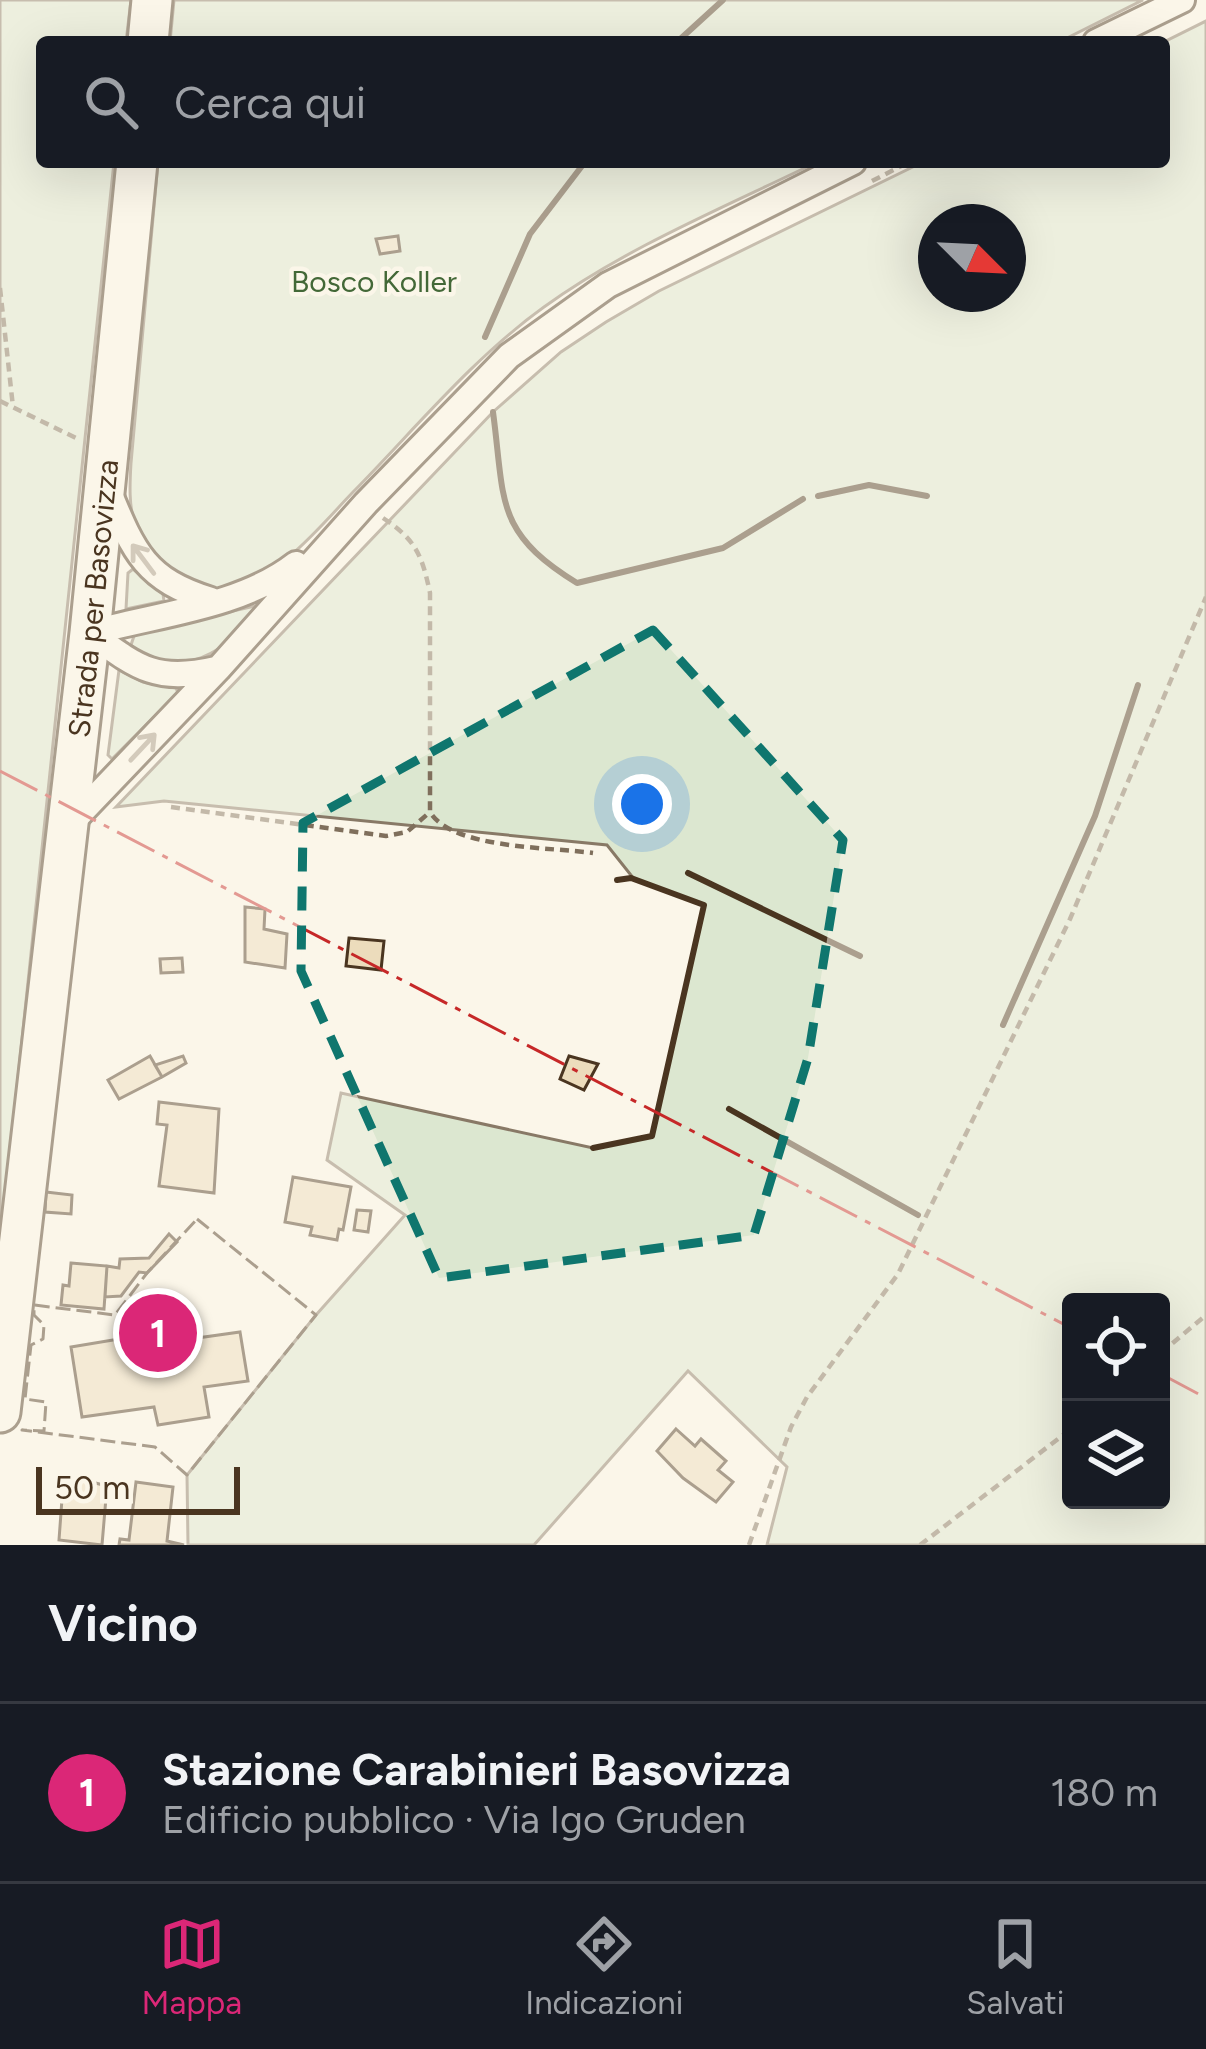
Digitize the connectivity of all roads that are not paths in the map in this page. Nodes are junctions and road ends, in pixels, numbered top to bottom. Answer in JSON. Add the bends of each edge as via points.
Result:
{"nodes":[{"id":1,"x":152,"y":0,"type":"edge"},
{"id":2,"x":1181,"y":0,"type":"edge"},
{"id":3,"x":149,"y":36,"type":"edge"},
{"id":4,"x":1108,"y":36,"type":"edge"},
{"id":5,"x":135,"y":168,"type":"edge"},
{"id":6,"x":841,"y":168,"type":"edge"},
{"id":7,"x":107,"y":469,"type":"junction"},
{"id":8,"x":375,"y":511,"type":"junction"},
{"id":9,"x":213,"y":601,"type":"junction"},
{"id":10,"x":90,"y":633,"type":"junction"},
{"id":11,"x":218,"y":668,"type":"junction"},
{"id":12,"x":69,"y":826,"type":"junction"},
{"id":13,"x":0,"y":1412,"type":"edge"}],
"edges":[{"from":1,"to":3,"type":"main road"},
{"from":2,"to":4,"type":"street"},
{"from":5,"to":7,"type":"main road","name":"Strada per Basovizza"},
{"from":6,"to":8,"type":"street","via":[[650,262],[554,321],[509,356]]},
{"from":9,"to":7,"type":"street","one_way":true,"via":[[154,574],[126,535]]},
{"from":7,"to":10,"type":"main road","name":"Strada per Basovizza"},
{"from":8,"to":9,"type":"street","via":[[273,583]]},
{"from":8,"to":11,"type":"street"},
{"from":9,"to":10,"type":"street"},
{"from":10,"to":11,"type":"street","via":[[153,673]]},
{"from":10,"to":12,"type":"main road","name":"Strada per Basovizza"},
{"from":12,"to":11,"type":"street","one_way":true},
{"from":12,"to":13,"type":"main road","name":"Strada per Basovizza"}]}
